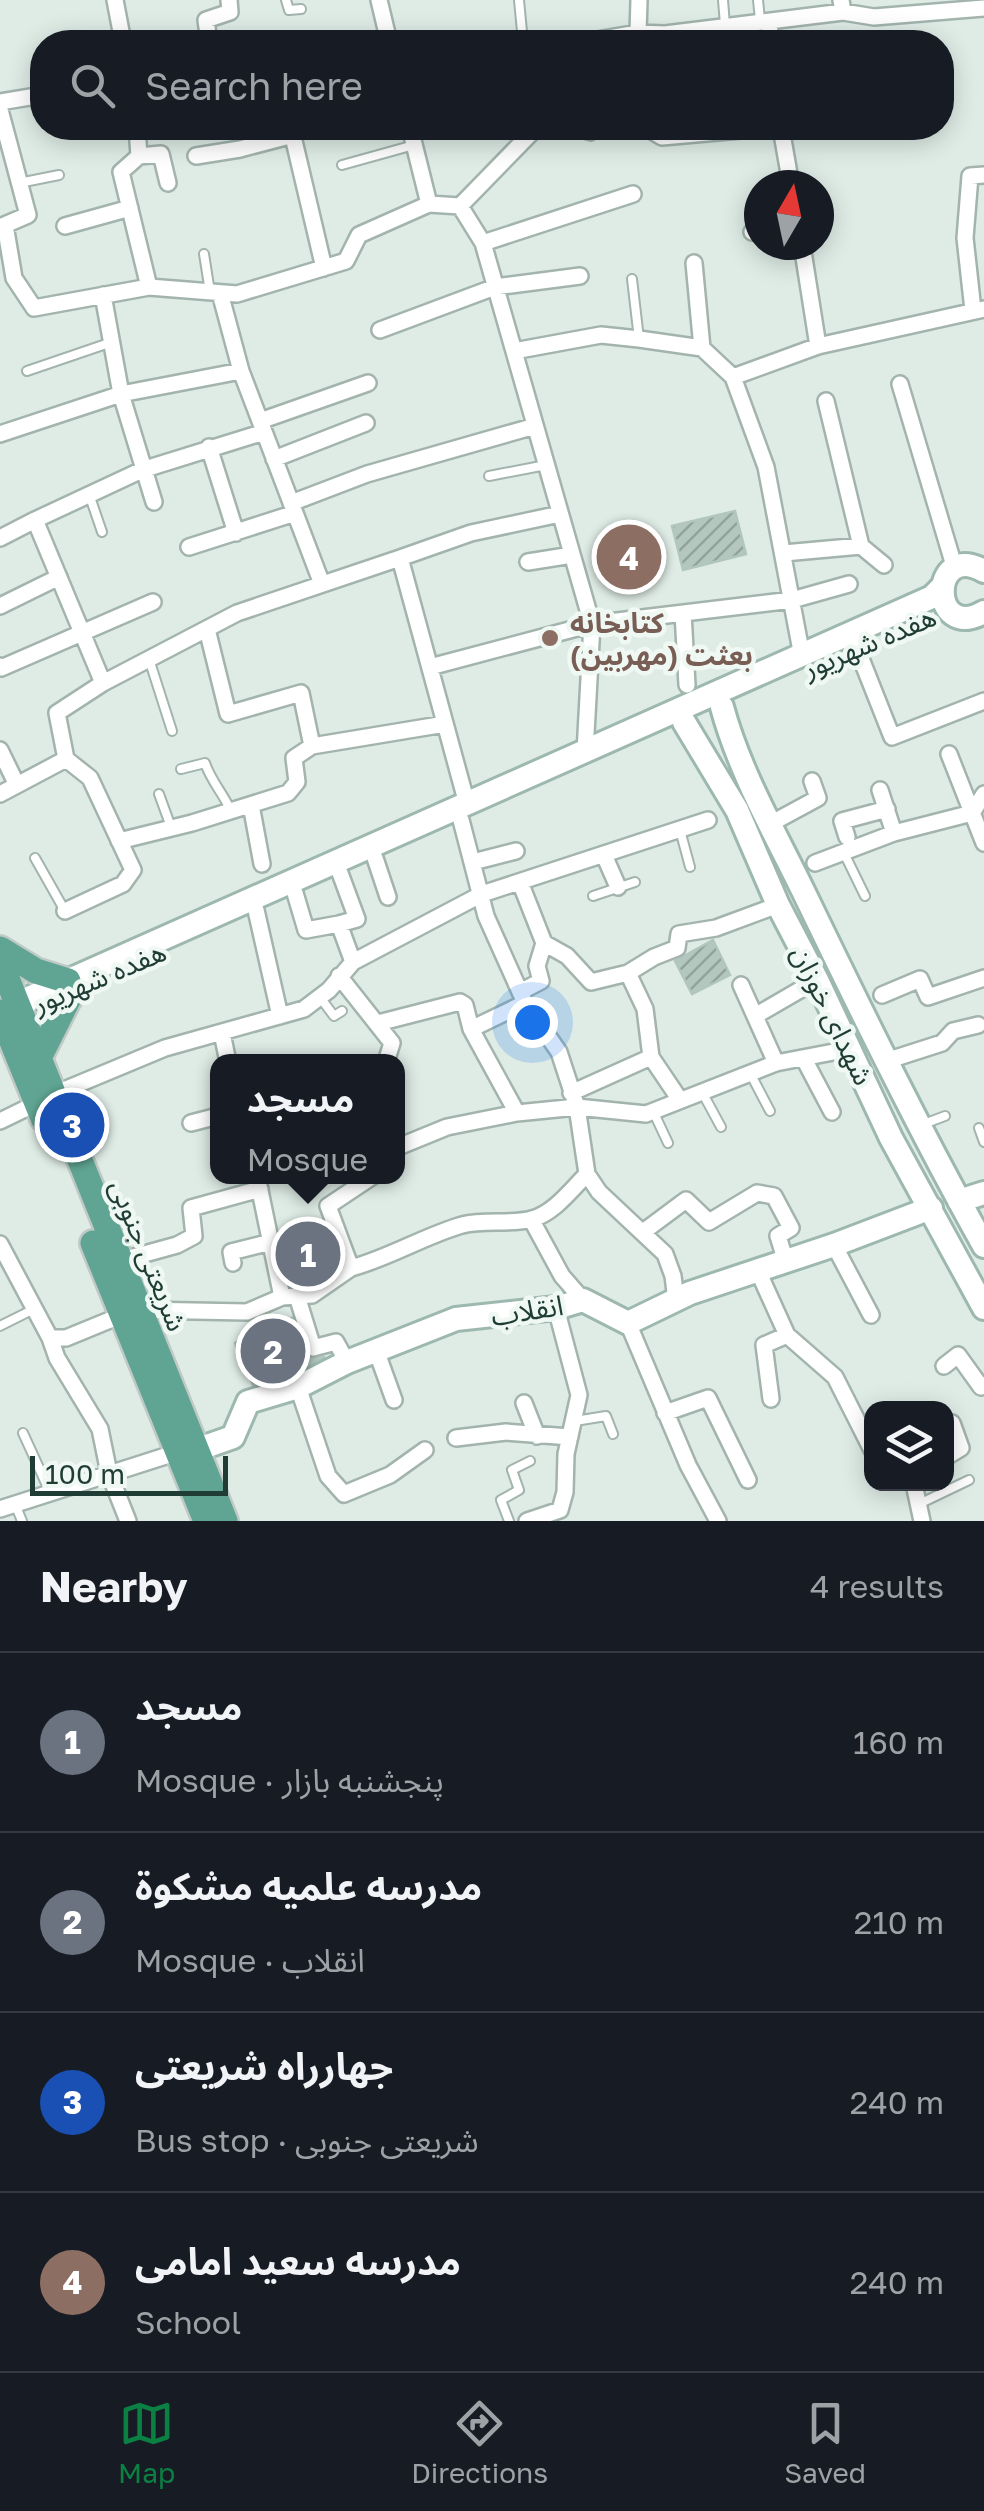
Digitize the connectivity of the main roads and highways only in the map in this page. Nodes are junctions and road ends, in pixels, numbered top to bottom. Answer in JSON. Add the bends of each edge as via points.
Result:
{"nodes":[{"id":1,"x":0,"y":948,"type":"edge"},
{"id":2,"x":0,"y":961,"type":"edge"},
{"id":3,"x":5,"y":1013,"type":"edge"},
{"id":4,"x":38,"y":1060,"type":"junction"},
{"id":5,"x":44,"y":1099,"type":"junction"},
{"id":6,"x":131,"y":1313,"type":"junction"},
{"id":7,"x":187,"y":1451,"type":"junction"},
{"id":8,"x":206,"y":1521,"type":"edge"},
{"id":9,"x":225,"y":1521,"type":"edge"}],
"edges":[{"from":1,"to":4,"type":"main road","via":[[70,987]]},
{"from":2,"to":3,"type":"main road"},
{"from":3,"to":4,"type":"main road","name":"شریعتی جنوبی"},
{"from":3,"to":5,"type":"main road","name":"شریعتی جنوبی"},
{"from":4,"to":5,"type":"main road","name":"شریعتی جنوبی"},
{"from":5,"to":6,"type":"main road","name":"شریعتی جنوبی"},
{"from":5,"to":6,"type":"main road","name":"شریعتی جنوبی","via":[[120,1261]]},
{"from":6,"to":7,"type":"main road","name":"شریعتی جنوبی"},
{"from":7,"to":8,"type":"main road","name":"شریعتی جنوبی"},
{"from":7,"to":9,"type":"main road","name":"شریعتی جنوبی"}]}
